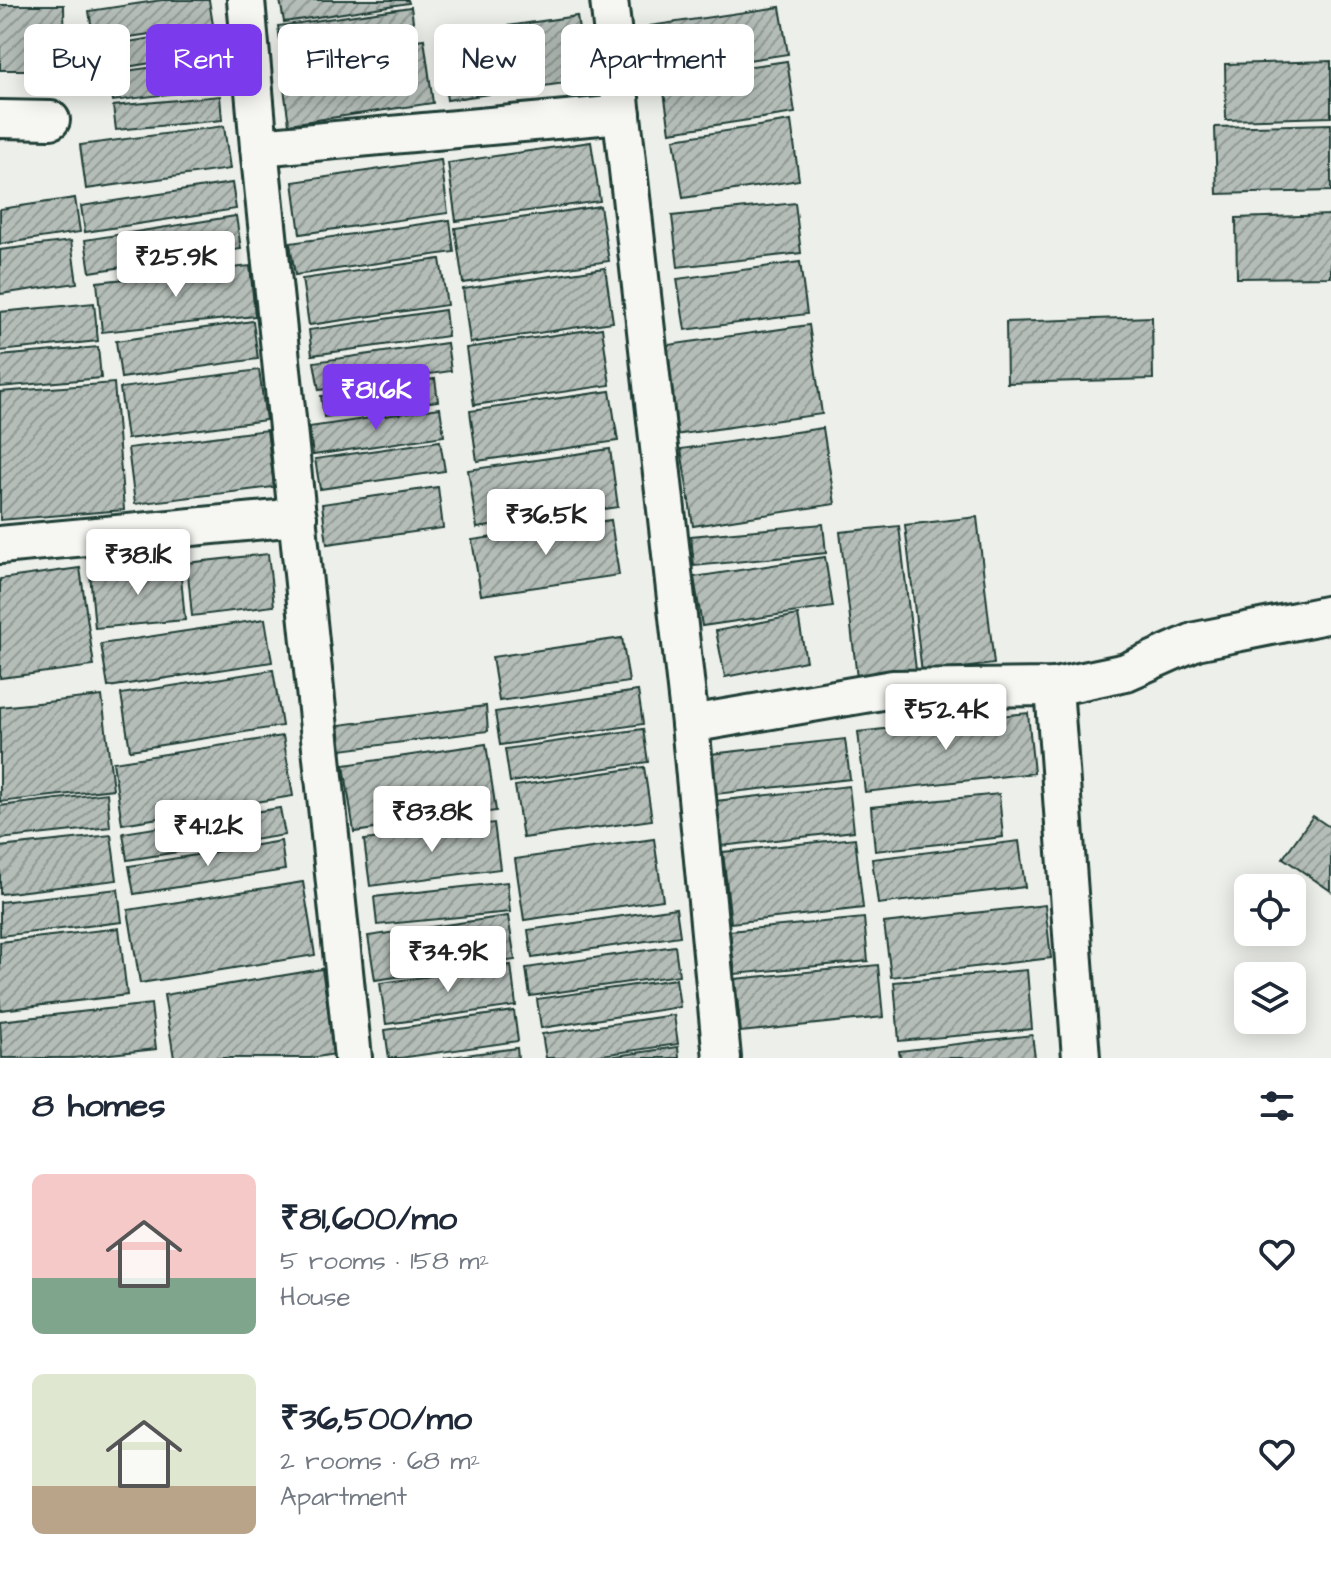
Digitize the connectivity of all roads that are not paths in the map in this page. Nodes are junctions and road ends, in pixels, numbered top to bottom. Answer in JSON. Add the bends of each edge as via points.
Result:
{"nodes":[{"id":1,"x":246,"y":0,"type":"edge"},
{"id":2,"x":609,"y":0,"type":"edge"},
{"id":3,"x":622,"y":114,"type":"junction"},
{"id":4,"x":0,"y":119,"type":"edge"},
{"id":5,"x":51,"y":120,"type":"dead end"},
{"id":6,"x":259,"y":147,"type":"junction"},
{"id":7,"x":298,"y":517,"type":"junction"},
{"id":8,"x":0,"y":545,"type":"edge"},
{"id":9,"x":1331,"y":614,"type":"edge"},
{"id":10,"x":1054,"y":687,"type":"junction"},
{"id":11,"x":690,"y":724,"type":"junction"},
{"id":12,"x":353,"y":1058,"type":"edge"},
{"id":13,"x":722,"y":1058,"type":"edge"},
{"id":14,"x":1081,"y":1058,"type":"edge"}],
"edges":[{"from":1,"to":6,"type":"street"},
{"from":2,"to":3,"type":"street"},
{"from":3,"to":6,"type":"street"},
{"from":3,"to":11,"type":"street"},
{"from":4,"to":5,"type":"street"},
{"from":6,"to":7,"type":"street"},
{"from":7,"to":8,"type":"street"},
{"from":7,"to":12,"type":"street"},
{"from":9,"to":10,"type":"street","via":[[1196,641],[1126,672]]},
{"from":10,"to":11,"type":"street","via":[[893,689]]},
{"from":10,"to":14,"type":"street"},
{"from":11,"to":13,"type":"street"}]}
